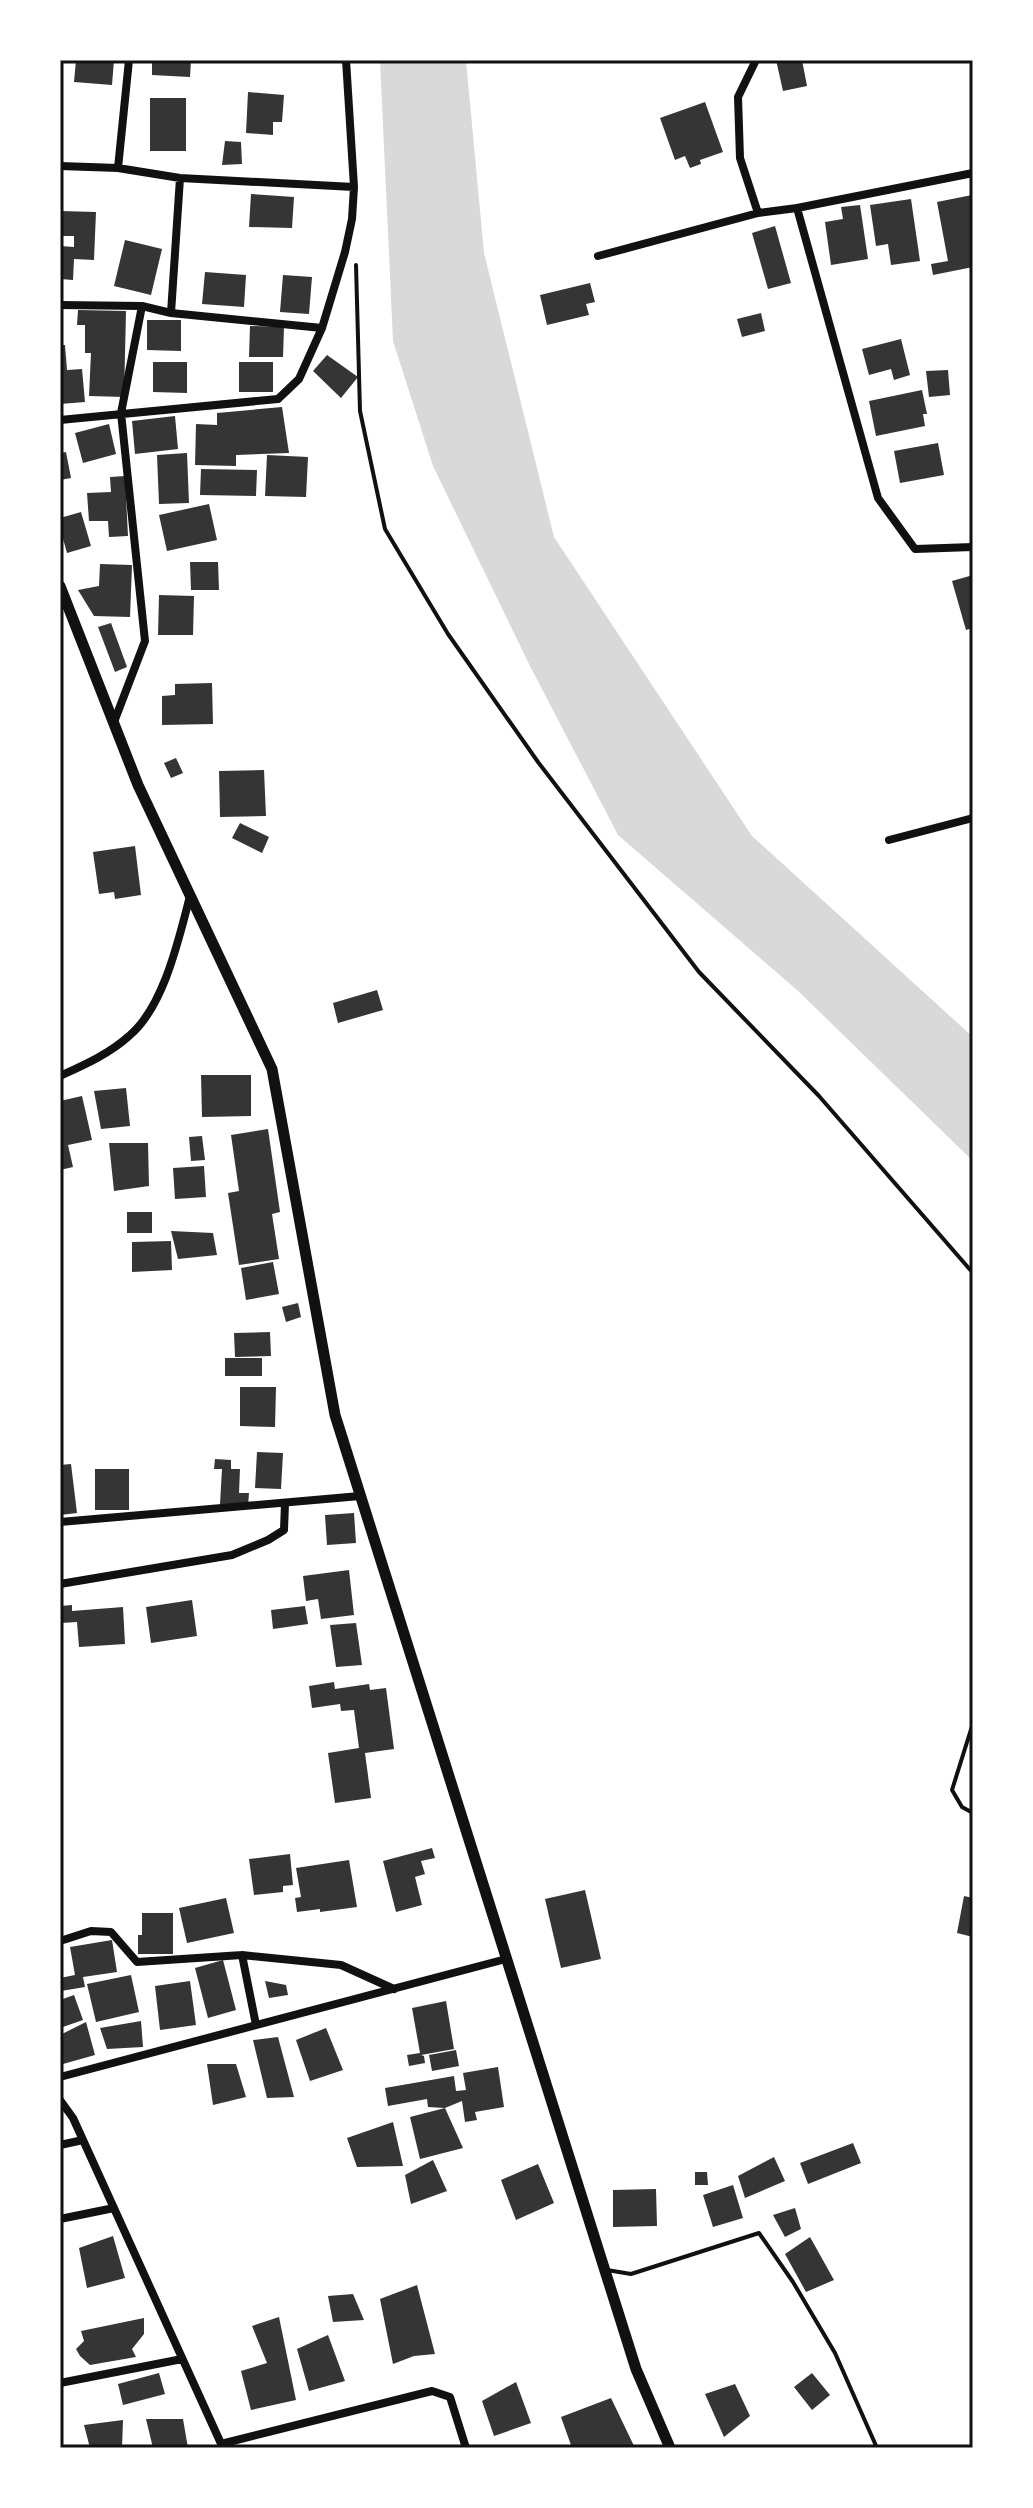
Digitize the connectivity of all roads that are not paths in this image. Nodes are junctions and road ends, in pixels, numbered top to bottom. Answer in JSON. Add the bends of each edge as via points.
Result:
{"nodes":[{"id":1,"x":129,"y":60,"type":"edge"},
{"id":2,"x":346,"y":60,"type":"edge"},
{"id":3,"x":756,"y":60,"type":"edge"},
{"id":4,"x":60,"y":166,"type":"edge"},
{"id":5,"x":118,"y":168,"type":"junction"},
{"id":6,"x":973,"y":173,"type":"edge"},
{"id":7,"x":180,"y":178,"type":"junction"},
{"id":8,"x":354,"y":187,"type":"junction"},
{"id":9,"x":797,"y":208,"type":"junction"},
{"id":10,"x":758,"y":213,"type":"junction"},
{"id":11,"x":598,"y":256,"type":"dead end"},
{"id":12,"x":60,"y":305,"type":"edge"},
{"id":13,"x":142,"y":306,"type":"junction"},
{"id":14,"x":171,"y":313,"type":"junction"},
{"id":15,"x":322,"y":328,"type":"junction"},
{"id":16,"x":121,"y":413,"type":"junction"},
{"id":17,"x":60,"y":420,"type":"edge"},
{"id":18,"x":973,"y":547,"type":"edge"},
{"id":19,"x":60,"y":588,"type":"edge"},
{"id":20,"x":114,"y":722,"type":"junction"},
{"id":21,"x":973,"y":818,"type":"edge"},
{"id":22,"x":889,"y":840,"type":"dead end"},
{"id":23,"x":190,"y":894,"type":"junction"},
{"id":24,"x":60,"y":1076,"type":"edge"},
{"id":25,"x":360,"y":1496,"type":"junction"},
{"id":26,"x":285,"y":1503,"type":"junction"},
{"id":27,"x":60,"y":1522,"type":"edge"},
{"id":28,"x":60,"y":1584,"type":"edge"},
{"id":29,"x":60,"y":1941,"type":"edge"},
{"id":30,"x":242,"y":1955,"type":"junction"},
{"id":31,"x":506,"y":1959,"type":"junction"},
{"id":32,"x":394,"y":1989,"type":"junction"},
{"id":33,"x":256,"y":2025,"type":"junction"},
{"id":34,"x":60,"y":2077,"type":"edge"},
{"id":35,"x":60,"y":2100,"type":"edge"},
{"id":36,"x":83,"y":2140,"type":"junction"},
{"id":37,"x":60,"y":2145,"type":"edge"},
{"id":38,"x":114,"y":2208,"type":"junction"},
{"id":39,"x":60,"y":2219,"type":"edge"},
{"id":40,"x":605,"y":2270,"type":"junction"},
{"id":41,"x":182,"y":2359,"type":"junction"},
{"id":42,"x":60,"y":2383,"type":"edge"},
{"id":43,"x":222,"y":2446,"type":"edge"},
{"id":44,"x":466,"y":2448,"type":"edge"},
{"id":45,"x":670,"y":2448,"type":"edge"},
{"id":46,"x":877,"y":2448,"type":"edge"}],
"edges":[{"from":1,"to":5,"type":"street"},
{"from":2,"to":8,"type":"street"},
{"from":3,"to":10,"type":"street","via":[[738,97],[740,158]]},
{"from":4,"to":5,"type":"street"},
{"from":5,"to":7,"type":"street"},
{"from":6,"to":9,"type":"street"},
{"from":7,"to":8,"type":"street"},
{"from":7,"to":14,"type":"street"},
{"from":8,"to":15,"type":"street","via":[[345,252]]},
{"from":9,"to":10,"type":"street"},
{"from":9,"to":18,"type":"street","via":[[878,498],[915,549]]},
{"from":10,"to":11,"type":"street"},
{"from":12,"to":13,"type":"street"},
{"from":13,"to":14,"type":"street"},
{"from":13,"to":16,"type":"street"},
{"from":14,"to":15,"type":"street"},
{"from":15,"to":16,"type":"street","via":[[299,379],[278,399]]},
{"from":16,"to":17,"type":"street"},
{"from":16,"to":20,"type":"street","via":[[145,641]]},
{"from":19,"to":20,"type":"street"},
{"from":20,"to":23,"type":"street"},
{"from":21,"to":22,"type":"street"},
{"from":23,"to":24,"type":"street","via":[[157,997],[132,1034],[96,1060]]},
{"from":23,"to":25,"type":"street","via":[[272,1069],[335,1415]]},
{"from":25,"to":26,"type":"street"},
{"from":25,"to":31,"type":"street"},
{"from":26,"to":27,"type":"street"},
{"from":26,"to":28,"type":"street","via":[[284,1530],[232,1555]]},
{"from":29,"to":30,"type":"street","via":[[91,1931],[111,1932],[137,1962]]},
{"from":30,"to":32,"type":"street","via":[[341,1965]]},
{"from":30,"to":33,"type":"street"},
{"from":31,"to":32,"type":"street"},
{"from":31,"to":40,"type":"street"},
{"from":32,"to":33,"type":"street"},
{"from":33,"to":34,"type":"street"},
{"from":35,"to":36,"type":"street"},
{"from":36,"to":37,"type":"street"},
{"from":36,"to":38,"type":"street"},
{"from":38,"to":39,"type":"street"},
{"from":38,"to":41,"type":"street"},
{"from":40,"to":45,"type":"street","via":[[636,2369]]},
{"from":40,"to":46,"type":"lane","via":[[631,2274],[759,2233],[835,2353]]},
{"from":41,"to":42,"type":"street"},
{"from":41,"to":43,"type":"street"},
{"from":43,"to":44,"type":"street","via":[[432,2391],[450,2397]]}]}
